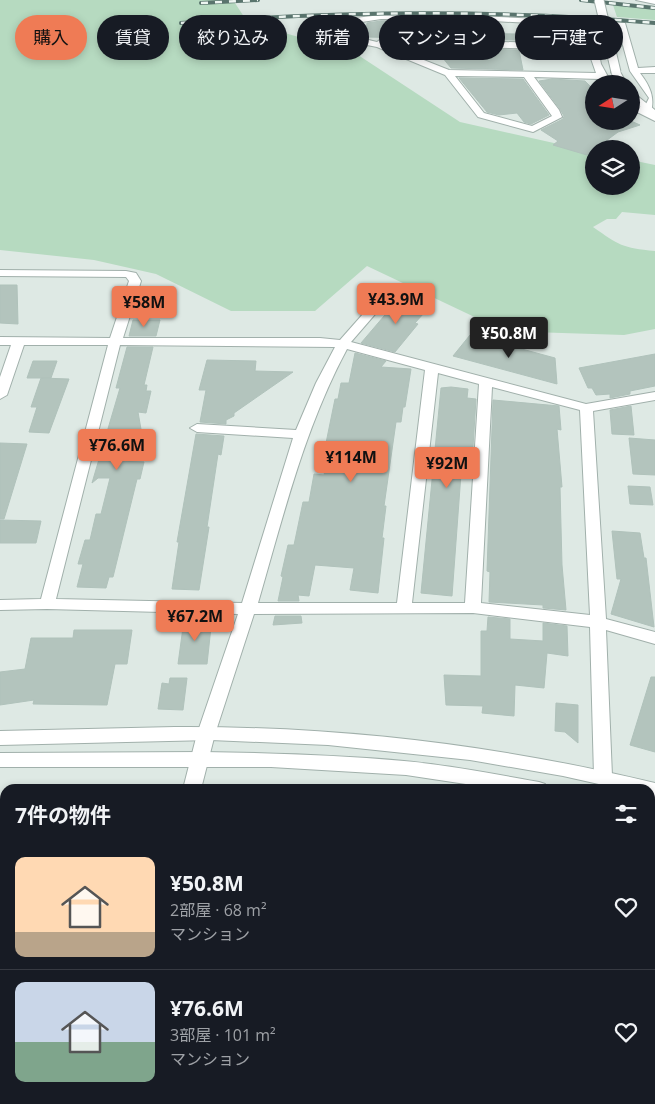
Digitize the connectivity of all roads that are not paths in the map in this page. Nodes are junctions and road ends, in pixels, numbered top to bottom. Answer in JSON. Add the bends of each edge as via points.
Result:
{"nodes":[{"id":1,"x":599,"y":0,"type":"edge"},
{"id":2,"x":640,"y":0,"type":"edge"},
{"id":3,"x":655,"y":2,"type":"edge"},
{"id":4,"x":515,"y":20,"type":"edge"},
{"id":5,"x":623,"y":29,"type":"edge"},
{"id":6,"x":371,"y":43,"type":"junction"},
{"id":7,"x":515,"y":46,"type":"edge"},
{"id":8,"x":597,"y":60,"type":"edge"},
{"id":9,"x":655,"y":70,"type":"edge"},
{"id":10,"x":634,"y":71,"type":"junction"},
{"id":11,"x":448,"y":73,"type":"junction"},
{"id":12,"x":527,"y":75,"type":"junction"},
{"id":13,"x":603,"y":75,"type":"edge"},
{"id":14,"x":618,"y":75,"type":"edge"},
{"id":15,"x":585,"y":79,"type":"edge"},
{"id":16,"x":640,"y":102,"type":"edge"},
{"id":17,"x":640,"y":109,"type":"edge"},
{"id":18,"x":653,"y":114,"type":"edge"},
{"id":19,"x":0,"y":273,"type":"edge"},
{"id":20,"x":390,"y":290,"type":"dead end"},
{"id":21,"x":0,"y":341,"type":"edge"},
{"id":22,"x":19,"y":341,"type":"junction"},
{"id":23,"x":115,"y":342,"type":"junction"},
{"id":24,"x":343,"y":344,"type":"junction"},
{"id":25,"x":432,"y":367,"type":"junction"},
{"id":26,"x":486,"y":382,"type":"junction"},
{"id":27,"x":0,"y":395,"type":"edge"},
{"id":28,"x":655,"y":396,"type":"edge"},
{"id":29,"x":586,"y":408,"type":"junction"},
{"id":30,"x":197,"y":428,"type":"dead end"},
{"id":31,"x":301,"y":434,"type":"junction"},
{"id":32,"x":47,"y":604,"type":"junction"},
{"id":33,"x":0,"y":605,"type":"edge"},
{"id":34,"x":404,"y":608,"type":"junction"},
{"id":35,"x":473,"y":608,"type":"junction"},
{"id":36,"x":248,"y":609,"type":"junction"},
{"id":37,"x":598,"y":622,"type":"junction"},
{"id":38,"x":655,"y":638,"type":"edge"},
{"id":39,"x":206,"y":734,"type":"junction"},
{"id":40,"x":0,"y":738,"type":"edge"},
{"id":41,"x":201,"y":758,"type":"junction"},
{"id":42,"x":0,"y":760,"type":"edge"},
{"id":43,"x":603,"y":776,"type":"junction"},
{"id":44,"x":193,"y":784,"type":"edge"},
{"id":45,"x":516,"y":784,"type":"edge"},
{"id":46,"x":633,"y":784,"type":"edge"}],
"edges":[{"from":1,"to":14,"type":"street","bridge":true},
{"from":2,"to":3,"type":"street"},
{"from":4,"to":6,"type":"street","via":[[381,17],[358,20],[355,40]]},
{"from":5,"to":10,"type":"street"},
{"from":6,"to":7,"type":"street"},
{"from":6,"to":11,"type":"street"},
{"from":8,"to":13,"type":"street"},
{"from":9,"to":10,"type":"street"},
{"from":10,"to":18,"type":"street","via":[[654,98]]},
{"from":11,"to":12,"type":"street"},
{"from":11,"to":12,"type":"street","via":[[481,114],[533,129],[558,117]]},
{"from":12,"to":15,"type":"street"},
{"from":16,"to":18,"type":"street"},
{"from":17,"to":18,"type":"street"},
{"from":19,"to":23,"type":"street","via":[[132,276],[135,281]]},
{"from":20,"to":24,"type":"street"},
{"from":21,"to":22,"type":"street"},
{"from":22,"to":23,"type":"street"},
{"from":22,"to":27,"type":"street"},
{"from":23,"to":24,"type":"street"},
{"from":23,"to":32,"type":"street"},
{"from":24,"to":25,"type":"street"},
{"from":24,"to":31,"type":"street","via":[[322,383]]},
{"from":25,"to":26,"type":"street"},
{"from":25,"to":34,"type":"street"},
{"from":26,"to":29,"type":"street"},
{"from":26,"to":35,"type":"street"},
{"from":28,"to":29,"type":"street"},
{"from":29,"to":37,"type":"street"},
{"from":30,"to":31,"type":"street"},
{"from":31,"to":36,"type":"street"},
{"from":32,"to":33,"type":"street"},
{"from":32,"to":36,"type":"street"},
{"from":34,"to":35,"type":"street"},
{"from":34,"to":36,"type":"street"},
{"from":35,"to":37,"type":"street"},
{"from":36,"to":39,"type":"street"},
{"from":37,"to":38,"type":"street"},
{"from":37,"to":43,"type":"street"},
{"from":39,"to":40,"type":"street"},
{"from":39,"to":41,"type":"street"},
{"from":39,"to":43,"type":"street","via":[[280,735],[419,745]]},
{"from":41,"to":42,"type":"street"},
{"from":41,"to":44,"type":"street"},
{"from":41,"to":45,"type":"street","via":[[413,768]]},
{"from":43,"to":46,"type":"street"}]}
